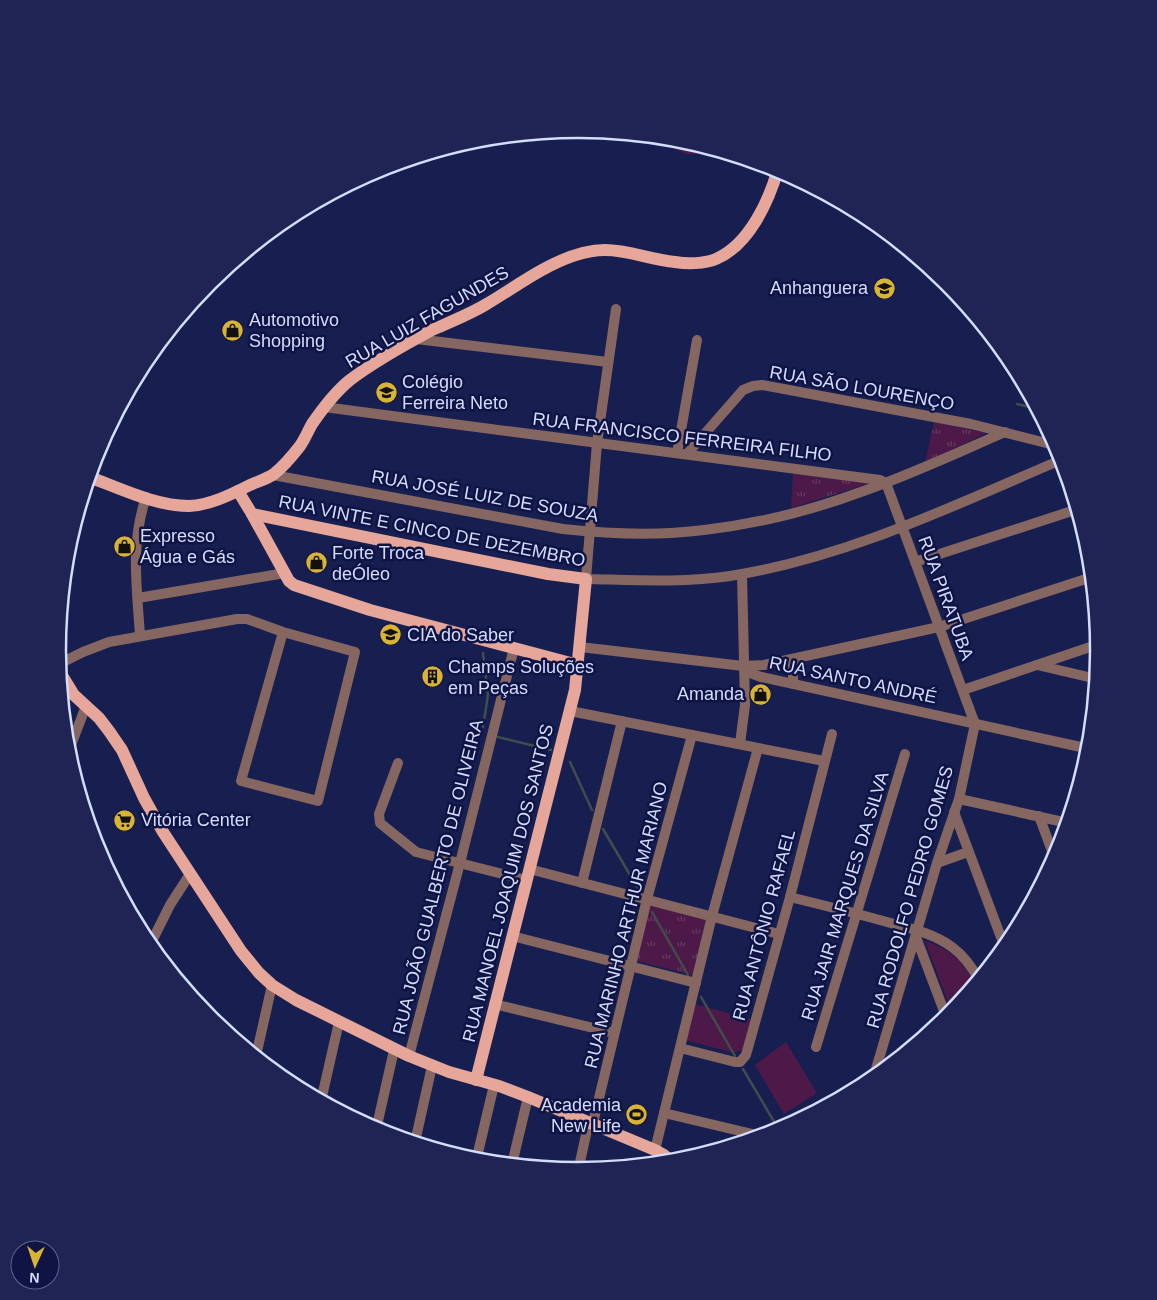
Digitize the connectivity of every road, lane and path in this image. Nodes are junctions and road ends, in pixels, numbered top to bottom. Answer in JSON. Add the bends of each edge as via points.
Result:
{"nodes":[{"id":1,"x":775,"y":177,"type":"edge"},
{"id":2,"x":616,"y":309,"type":"dead end"},
{"id":3,"x":416,"y":339,"type":"junction"},
{"id":4,"x":697,"y":340,"type":"dead end"},
{"id":5,"x":608,"y":362,"type":"junction"},
{"id":6,"x":324,"y":407,"type":"junction"},
{"id":7,"x":1005,"y":432,"type":"junction"},
{"id":8,"x":597,"y":443,"type":"junction"},
{"id":9,"x":1047,"y":443,"type":"edge"},
{"id":10,"x":682,"y":454,"type":"junction"},
{"id":11,"x":1055,"y":463,"type":"edge"},
{"id":12,"x":273,"y":475,"type":"junction"},
{"id":13,"x":95,"y":479,"type":"edge"},
{"id":14,"x":886,"y":483,"type":"junction"},
{"id":15,"x":238,"y":491,"type":"junction"},
{"id":16,"x":146,"y":498,"type":"junction"},
{"id":17,"x":1071,"y":511,"type":"edge"},
{"id":18,"x":252,"y":514,"type":"junction"},
{"id":19,"x":902,"y":526,"type":"junction"},
{"id":20,"x":589,"y":532,"type":"junction"},
{"id":21,"x":916,"y":562,"type":"junction"},
{"id":22,"x":285,"y":573,"type":"junction"},
{"id":23,"x":742,"y":574,"type":"junction"},
{"id":24,"x":586,"y":579,"type":"junction"},
{"id":25,"x":1085,"y":579,"type":"edge"},
{"id":26,"x":138,"y":598,"type":"junction"},
{"id":27,"x":940,"y":627,"type":"junction"},
{"id":28,"x":283,"y":632,"type":"junction"},
{"id":29,"x":140,"y":636,"type":"junction"},
{"id":30,"x":580,"y":647,"type":"junction"},
{"id":31,"x":1091,"y":647,"type":"edge"},
{"id":32,"x":514,"y":648,"type":"junction"},
{"id":33,"x":794,"y":659,"type":"junction"},
{"id":34,"x":66,"y":660,"type":"edge"},
{"id":35,"x":578,"y":665,"type":"junction"},
{"id":36,"x":1037,"y":665,"type":"junction"},
{"id":37,"x":743,"y":666,"type":"junction"},
{"id":38,"x":1090,"y":677,"type":"edge"},
{"id":39,"x":793,"y":684,"type":"junction"},
{"id":40,"x":67,"y":685,"type":"edge"},
{"id":41,"x":963,"y":690,"type":"junction"},
{"id":42,"x":86,"y":706,"type":"junction"},
{"id":43,"x":570,"y":711,"type":"junction"},
{"id":44,"x":622,"y":721,"type":"junction"},
{"id":45,"x":975,"y":724,"type":"junction"},
{"id":46,"x":832,"y":734,"type":"dead end"},
{"id":47,"x":692,"y":735,"type":"junction"},
{"id":48,"x":74,"y":737,"type":"edge"},
{"id":49,"x":740,"y":744,"type":"junction"},
{"id":50,"x":1081,"y":747,"type":"edge"},
{"id":51,"x":758,"y":748,"type":"junction"},
{"id":52,"x":905,"y":754,"type":"dead end"},
{"id":53,"x":824,"y":761,"type":"junction"},
{"id":54,"x":398,"y":763,"type":"dead end"},
{"id":55,"x":959,"y":799,"type":"junction"},
{"id":56,"x":954,"y":812,"type":"junction"},
{"id":57,"x":1039,"y":816,"type":"junction"},
{"id":58,"x":1062,"y":821,"type":"edge"},
{"id":59,"x":1051,"y":848,"type":"edge"},
{"id":60,"x":968,"y":852,"type":"junction"},
{"id":61,"x":937,"y":863,"type":"junction"},
{"id":62,"x":460,"y":864,"type":"junction"},
{"id":63,"x":190,"y":874,"type":"junction"},
{"id":64,"x":527,"y":875,"type":"junction"},
{"id":65,"x":582,"y":883,"type":"junction"},
{"id":66,"x":790,"y":896,"type":"junction"},
{"id":67,"x":647,"y":900,"type":"junction"},
{"id":68,"x":857,"y":913,"type":"junction"},
{"id":69,"x":712,"y":916,"type":"junction"},
{"id":70,"x":779,"y":934,"type":"junction"},
{"id":71,"x":917,"y":934,"type":"junction"},
{"id":72,"x":512,"y":936,"type":"junction"},
{"id":73,"x":154,"y":937,"type":"edge"},
{"id":74,"x":1001,"y":939,"type":"edge"},
{"id":75,"x":630,"y":966,"type":"junction"},
{"id":76,"x":975,"y":975,"type":"edge"},
{"id":77,"x":696,"y":983,"type":"junction"},
{"id":78,"x":272,"y":985,"type":"junction"},
{"id":79,"x":494,"y":1004,"type":"junction"},
{"id":80,"x":944,"y":1009,"type":"edge"},
{"id":81,"x":339,"y":1022,"type":"junction"},
{"id":82,"x":614,"y":1033,"type":"junction"},
{"id":83,"x":816,"y":1047,"type":"dead end"},
{"id":84,"x":258,"y":1048,"type":"edge"},
{"id":85,"x":680,"y":1048,"type":"junction"},
{"id":86,"x":394,"y":1050,"type":"junction"},
{"id":87,"x":408,"y":1056,"type":"junction"},
{"id":88,"x":881,"y":1062,"type":"edge"},
{"id":89,"x":432,"y":1066,"type":"junction"},
{"id":90,"x":476,"y":1080,"type":"junction"},
{"id":91,"x":494,"y":1085,"type":"junction"},
{"id":92,"x":323,"y":1095,"type":"edge"},
{"id":93,"x":528,"y":1096,"type":"junction"},
{"id":94,"x":664,"y":1113,"type":"junction"},
{"id":95,"x":378,"y":1121,"type":"edge"},
{"id":96,"x":591,"y":1122,"type":"junction"},
{"id":97,"x":748,"y":1133,"type":"edge"},
{"id":98,"x":416,"y":1136,"type":"edge"},
{"id":99,"x":655,"y":1150,"type":"junction"},
{"id":100,"x":478,"y":1152,"type":"edge"},
{"id":101,"x":663,"y":1155,"type":"edge"},
{"id":102,"x":513,"y":1158,"type":"edge"},
{"id":103,"x":580,"y":1162,"type":"edge"}],
"edges":[{"from":1,"to":3,"type":"main road","name":"RUA LUIZ FAGUNDES","via":[[770,194],[745,236],[714,260],[673,262],[604,250],[582,254],[554,263],[485,305]]},
{"from":2,"to":5,"type":"street"},
{"from":3,"to":5,"type":"street"},
{"from":3,"to":6,"type":"main road","name":"RUA LUIZ FAGUNDES","via":[[351,379]]},
{"from":4,"to":10,"type":"street"},
{"from":5,"to":8,"type":"street"},
{"from":6,"to":8,"type":"street","name":"RUA FRANCISCO FERREIRA FILHO"},
{"from":6,"to":12,"type":"main road","name":"RUA LUIZ FAGUNDES","via":[[301,444]]},
{"from":7,"to":9,"type":"street","name":"RUA SÃO LOURENÇO"},
{"from":7,"to":10,"type":"street","name":"RUA SÃO LOURENÇO","via":[[762,385],[743,390]]},
{"from":7,"to":14,"type":"street","name":"RUA JOSÉ LUIZ DE SOUZA"},
{"from":8,"to":10,"type":"street","name":"RUA FRANCISCO FERREIRA FILHO"},
{"from":8,"to":20,"type":"street"},
{"from":10,"to":14,"type":"street","name":"RUA FRANCISCO FERREIRA FILHO","via":[[873,478]]},
{"from":11,"to":19,"type":"street","name":"RUA VINTE E CINCO DE DEZEMBRO"},
{"from":12,"to":15,"type":"main road","name":"RUA LUIZ FAGUNDES"},
{"from":12,"to":20,"type":"street","name":"RUA JOSÉ LUIZ DE SOUZA"},
{"from":13,"to":16,"type":"main road","name":"RUA LUIZ FAGUNDES"},
{"from":14,"to":19,"type":"street","name":"RUA PIRATUBA"},
{"from":14,"to":20,"type":"street","name":"RUA JOSÉ LUIZ DE SOUZA","via":[[811,508],[718,528],[670,532]]},
{"from":15,"to":16,"type":"main road","name":"RUA LUIZ FAGUNDES","via":[[212,502],[190,506]]},
{"from":15,"to":18,"type":"main road","name":"RUA VINTE E CINCO DE DEZEMBRO"},
{"from":16,"to":26,"type":"street","via":[[136,543]]},
{"from":17,"to":21,"type":"street"},
{"from":18,"to":22,"type":"main road"},
{"from":18,"to":24,"type":"main road","name":"RUA VINTE E CINCO DE DEZEMBRO"},
{"from":19,"to":21,"type":"street","name":"RUA PIRATUBA"},
{"from":19,"to":23,"type":"street","name":"RUA VINTE E CINCO DE DEZEMBRO","via":[[839,549]]},
{"from":20,"to":24,"type":"street"},
{"from":21,"to":27,"type":"street","name":"RUA PIRATUBA"},
{"from":22,"to":26,"type":"street"},
{"from":22,"to":32,"type":"main road","via":[[289,581],[301,588]]},
{"from":23,"to":24,"type":"street","name":"RUA VINTE E CINCO DE DEZEMBRO","via":[[682,580]]},
{"from":23,"to":37,"type":"street"},
{"from":24,"to":30,"type":"main road","name":"RUA MANOEL JOAQUIM DOS SANTOS"},
{"from":25,"to":27,"type":"street"},
{"from":26,"to":29,"type":"street"},
{"from":27,"to":33,"type":"street"},
{"from":27,"to":41,"type":"street","name":"RUA PIRATUBA"},
{"from":28,"to":28,"type":"street","via":[[241,781],[318,801],[355,652]]},
{"from":28,"to":29,"type":"street","via":[[247,619],[237,619]]},
{"from":29,"to":34,"type":"street","via":[[96,646]]},
{"from":30,"to":35,"type":"main road","name":"RUA MANOEL JOAQUIM DOS SANTOS"},
{"from":30,"to":37,"type":"street","name":"RUA SANTO ANDRÉ"},
{"from":31,"to":36,"type":"street"},
{"from":32,"to":35,"type":"main road"},
{"from":32,"to":62,"type":"street","name":"RUA JOÃO GUALBERTO DE OLIVEIRA"},
{"from":33,"to":37,"type":"street"},
{"from":33,"to":39,"type":"street"},
{"from":35,"to":43,"type":"main road","name":"RUA MANOEL JOAQUIM DOS SANTOS"},
{"from":36,"to":38,"type":"street"},
{"from":36,"to":41,"type":"street"},
{"from":37,"to":39,"type":"street","name":"RUA SANTO ANDRÉ","via":[[754,676]]},
{"from":37,"to":49,"type":"street","via":[[745,711]]},
{"from":39,"to":45,"type":"street","name":"RUA SANTO ANDRÉ"},
{"from":40,"to":42,"type":"main road"},
{"from":41,"to":45,"type":"street","name":"RUA PIRATUBA"},
{"from":42,"to":48,"type":"street"},
{"from":42,"to":63,"type":"main road","via":[[104,724],[122,750],[144,798]]},
{"from":43,"to":44,"type":"street"},
{"from":43,"to":64,"type":"main road","name":"RUA MANOEL JOAQUIM DOS SANTOS"},
{"from":44,"to":47,"type":"street"},
{"from":44,"to":65,"type":"street"},
{"from":45,"to":50,"type":"street","name":"RUA SANTO ANDRÉ"},
{"from":45,"to":55,"type":"street","name":"RUA RODOLFO PEDRO GOMES"},
{"from":46,"to":53,"type":"street","name":"RUA ANTÔNIO RAFAEL"},
{"from":47,"to":49,"type":"street"},
{"from":47,"to":67,"type":"street","name":"RUA MARINHO ARTHUR MARIANO"},
{"from":49,"to":51,"type":"street"},
{"from":51,"to":53,"type":"street"},
{"from":51,"to":69,"type":"street"},
{"from":52,"to":68,"type":"street","name":"RUA JAIR MARQUES DA SILVA"},
{"from":53,"to":66,"type":"street","name":"RUA ANTÔNIO RAFAEL"},
{"from":54,"to":62,"type":"street","via":[[379,814],[380,823],[416,852]]},
{"from":55,"to":56,"type":"street","name":"RUA RODOLFO PEDRO GOMES"},
{"from":55,"to":57,"type":"street"},
{"from":56,"to":60,"type":"street"},
{"from":56,"to":61,"type":"street","name":"RUA RODOLFO PEDRO GOMES"},
{"from":57,"to":58,"type":"street"},
{"from":57,"to":59,"type":"street"},
{"from":60,"to":61,"type":"street"},
{"from":60,"to":74,"type":"street"},
{"from":61,"to":71,"type":"street","name":"RUA RODOLFO PEDRO GOMES"},
{"from":62,"to":64,"type":"street"},
{"from":62,"to":87,"type":"street","name":"RUA JOÃO GUALBERTO DE OLIVEIRA"},
{"from":63,"to":73,"type":"street"},
{"from":63,"to":78,"type":"main road","via":[[241,951]]},
{"from":64,"to":65,"type":"street"},
{"from":64,"to":72,"type":"main road","name":"RUA MANOEL JOAQUIM DOS SANTOS"},
{"from":65,"to":67,"type":"street"},
{"from":66,"to":68,"type":"street"},
{"from":66,"to":70,"type":"street","name":"RUA ANTÔNIO RAFAEL"},
{"from":67,"to":69,"type":"street"},
{"from":67,"to":75,"type":"street","name":"RUA MARINHO ARTHUR MARIANO"},
{"from":68,"to":71,"type":"street"},
{"from":68,"to":83,"type":"street","name":"RUA JAIR MARQUES DA SILVA"},
{"from":69,"to":70,"type":"street"},
{"from":69,"to":77,"type":"street"},
{"from":70,"to":85,"type":"street","name":"RUA ANTÔNIO RAFAEL","via":[[744,1058],[736,1062]]},
{"from":71,"to":76,"type":"street","via":[[934,936],[953,947]]},
{"from":71,"to":80,"type":"street"},
{"from":71,"to":88,"type":"street","name":"RUA RODOLFO PEDRO GOMES"},
{"from":72,"to":75,"type":"street"},
{"from":72,"to":79,"type":"main road","name":"RUA MANOEL JOAQUIM DOS SANTOS"},
{"from":75,"to":77,"type":"street"},
{"from":75,"to":82,"type":"street","name":"RUA MARINHO ARTHUR MARIANO"},
{"from":77,"to":85,"type":"street"},
{"from":78,"to":81,"type":"main road"},
{"from":78,"to":84,"type":"street"},
{"from":79,"to":82,"type":"street"},
{"from":79,"to":90,"type":"main road","name":"RUA MANOEL JOAQUIM DOS SANTOS"},
{"from":81,"to":86,"type":"main road"},
{"from":81,"to":92,"type":"street"},
{"from":82,"to":96,"type":"street","name":"RUA MARINHO ARTHUR MARIANO"},
{"from":85,"to":94,"type":"street"},
{"from":86,"to":87,"type":"main road"},
{"from":86,"to":95,"type":"street"},
{"from":87,"to":89,"type":"main road"},
{"from":89,"to":90,"type":"main road"},
{"from":89,"to":98,"type":"street"},
{"from":90,"to":91,"type":"main road"},
{"from":91,"to":93,"type":"main road"},
{"from":91,"to":100,"type":"street"},
{"from":93,"to":96,"type":"main road"},
{"from":93,"to":102,"type":"street"},
{"from":94,"to":97,"type":"street"},
{"from":94,"to":99,"type":"street"},
{"from":96,"to":99,"type":"main road"},
{"from":96,"to":103,"type":"street","name":"RUA MARINHO ARTHUR MARIANO"},
{"from":99,"to":101,"type":"main road"}]}
